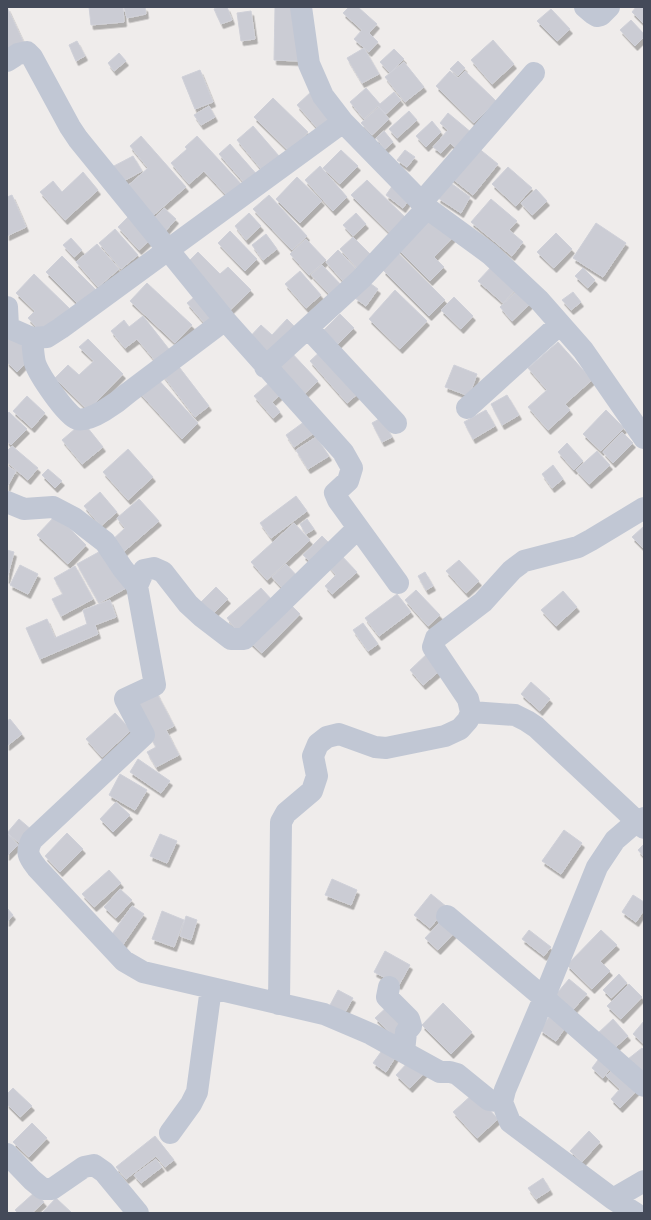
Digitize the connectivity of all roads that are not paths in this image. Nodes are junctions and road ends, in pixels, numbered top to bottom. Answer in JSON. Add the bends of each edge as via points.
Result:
{"nodes":[{"id":1,"x":301,"y":7,"type":"edge"},
{"id":2,"x":585,"y":7,"type":"edge"},
{"id":3,"x":609,"y":7,"type":"edge"},
{"id":4,"x":7,"y":61,"type":"edge"},
{"id":5,"x":534,"y":73,"type":"dead end"},
{"id":6,"x":343,"y":122,"type":"junction"},
{"id":7,"x":424,"y":206,"type":"junction"},
{"id":8,"x":169,"y":250,"type":"junction"},
{"id":9,"x":7,"y":320,"type":"edge"},
{"id":10,"x":225,"y":320,"type":"junction"},
{"id":11,"x":560,"y":324,"type":"junction"},
{"id":12,"x":308,"y":328,"type":"junction"},
{"id":13,"x":32,"y":338,"type":"junction"},
{"id":14,"x":265,"y":367,"type":"junction"},
{"id":15,"x":467,"y":408,"type":"dead end"},
{"id":16,"x":396,"y":423,"type":"dead end"},
{"id":17,"x":644,"y":438,"type":"edge"},
{"id":18,"x":7,"y":502,"type":"edge"},
{"id":19,"x":644,"y":508,"type":"edge"},
{"id":20,"x":358,"y":528,"type":"junction"},
{"id":21,"x":398,"y":582,"type":"dead end"},
{"id":22,"x":136,"y":586,"type":"junction"},
{"id":23,"x":471,"y":712,"type":"junction"},
{"id":24,"x":642,"y":822,"type":"edge"},
{"id":25,"x":447,"y":916,"type":"dead end"},
{"id":26,"x":389,"y":987,"type":"dead end"},
{"id":27,"x":211,"y":988,"type":"junction"},
{"id":28,"x":544,"y":998,"type":"junction"},
{"id":29,"x":279,"y":1004,"type":"junction"},
{"id":30,"x":404,"y":1052,"type":"junction"},
{"id":31,"x":644,"y":1086,"type":"edge"},
{"id":32,"x":502,"y":1102,"type":"junction"},
{"id":33,"x":170,"y":1134,"type":"dead end"},
{"id":34,"x":7,"y":1154,"type":"edge"},
{"id":35,"x":644,"y":1181,"type":"edge"},
{"id":36,"x":613,"y":1199,"type":"junction"},
{"id":37,"x":138,"y":1213,"type":"edge"},
{"id":38,"x":635,"y":1213,"type":"edge"}],
"edges":[{"from":1,"to":6,"type":"street","via":[[309,64],[323,96]]},
{"from":2,"to":3,"type":"street","via":[[597,16]]},
{"from":4,"to":8,"type":"street","via":[[27,52],[32,57],[78,139]]},
{"from":5,"to":7,"type":"street"},
{"from":6,"to":7,"type":"street"},
{"from":6,"to":8,"type":"street"},
{"from":7,"to":11,"type":"street","via":[[490,254]]},
{"from":7,"to":12,"type":"street","via":[[362,279]]},
{"from":8,"to":10,"type":"street"},
{"from":8,"to":13,"type":"street","via":[[47,337]]},
{"from":9,"to":13,"type":"street"},
{"from":10,"to":13,"type":"street","via":[[118,402],[88,419],[78,419],[68,413],[39,374]]},
{"from":10,"to":14,"type":"street"},
{"from":11,"to":15,"type":"street"},
{"from":11,"to":17,"type":"street","via":[[583,350]]},
{"from":12,"to":14,"type":"street"},
{"from":12,"to":16,"type":"street"},
{"from":14,"to":20,"type":"street","via":[[343,452],[352,468],[348,481],[336,493],[343,508]]},
{"from":18,"to":22,"type":"street","via":[[24,509],[53,507],[74,518],[105,542]]},
{"from":19,"to":23,"type":"street","via":[[578,547],[524,561],[512,570],[483,602],[436,638],[433,647],[468,699]]},
{"from":20,"to":21,"type":"street"},
{"from":20,"to":22,"type":"street","via":[[244,639],[231,639],[201,616],[163,572],[154,568],[144,570]]},
{"from":22,"to":27,"type":"street","via":[[155,684],[125,700],[144,735],[32,840],[28,847],[28,857],[124,961],[143,972]]},
{"from":23,"to":24,"type":"street","via":[[515,715],[527,721]]},
{"from":23,"to":29,"type":"street","via":[[460,729],[445,736],[386,748],[375,747],[339,734],[327,737],[318,744],[313,756],[317,776],[312,791],[286,813],[281,822]]},
{"from":24,"to":28,"type":"street","via":[[615,840],[597,867]]},
{"from":25,"to":28,"type":"street"},
{"from":26,"to":30,"type":"street","via":[[386,997],[408,1019],[411,1026],[406,1032]]},
{"from":27,"to":29,"type":"street"},
{"from":27,"to":33,"type":"street","via":[[197,1092]]},
{"from":28,"to":31,"type":"street"},
{"from":28,"to":32,"type":"street"},
{"from":29,"to":30,"type":"street","via":[[324,1014],[372,1034]]},
{"from":30,"to":32,"type":"street","via":[[440,1072],[457,1074],[489,1100]]},
{"from":32,"to":36,"type":"street","via":[[510,1122]]},
{"from":34,"to":37,"type":"street","via":[[43,1189],[52,1189],[84,1167],[94,1165],[104,1172]]},
{"from":35,"to":36,"type":"street"},
{"from":36,"to":38,"type":"street"}]}
